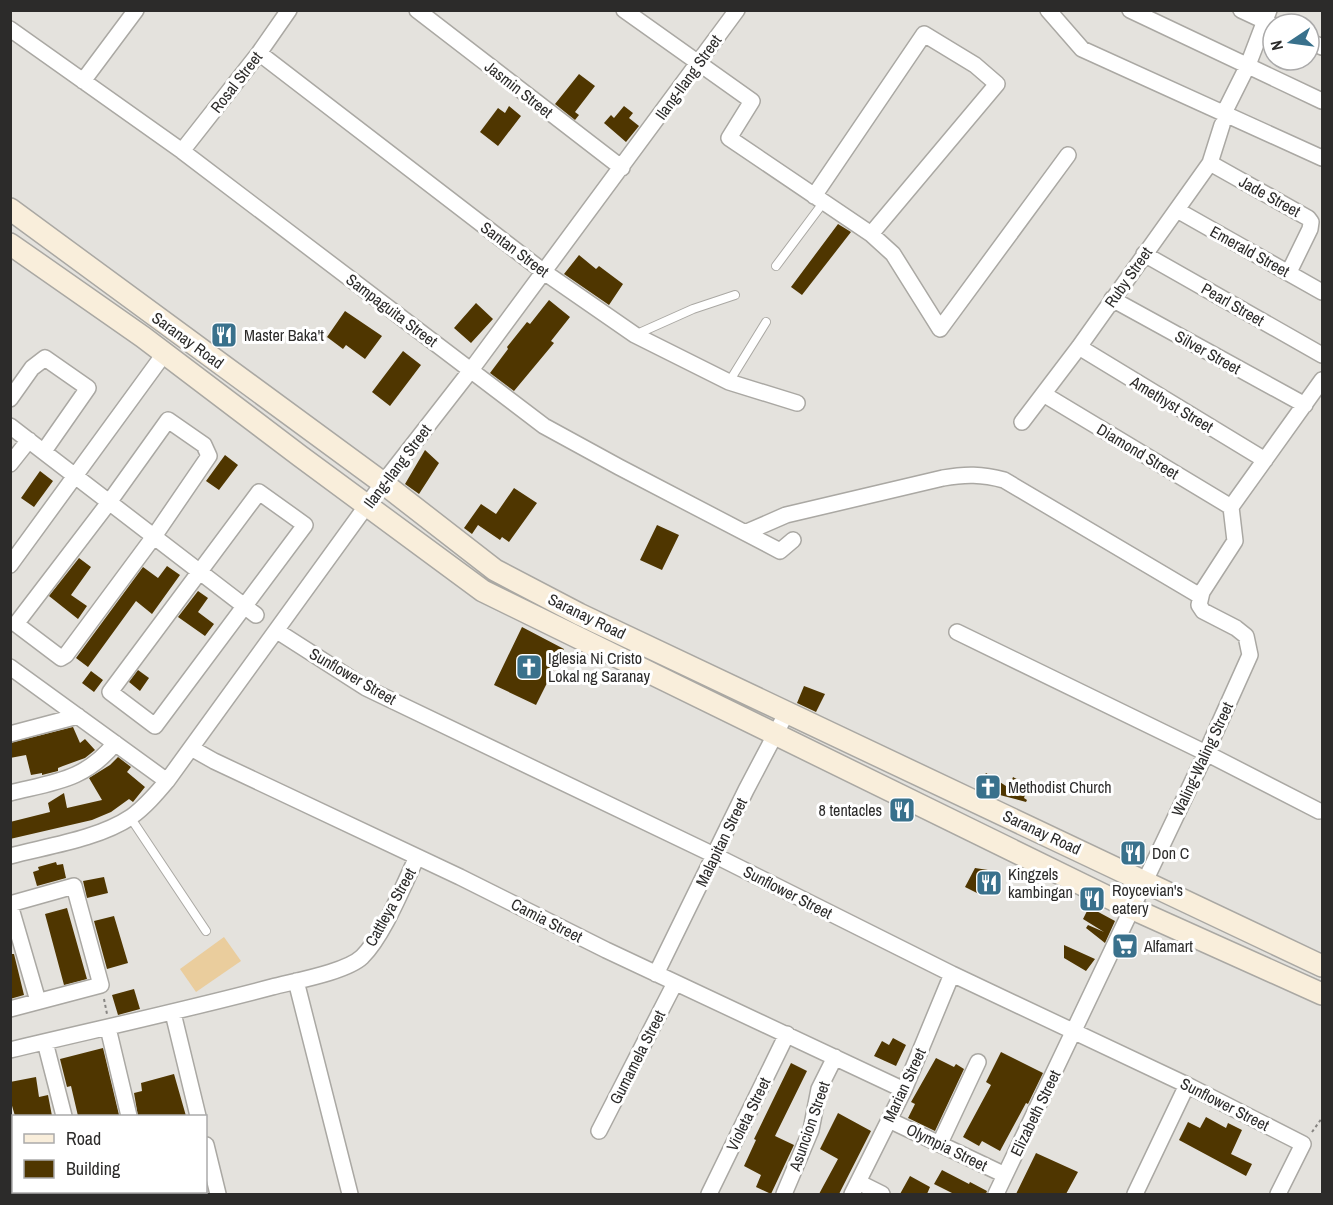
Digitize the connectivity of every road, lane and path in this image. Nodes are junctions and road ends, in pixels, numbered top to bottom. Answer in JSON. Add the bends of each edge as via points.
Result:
{"nodes":[{"id":1,"x":136,"y":10,"type":"edge"},
{"id":2,"x":289,"y":10,"type":"edge"},
{"id":3,"x":417,"y":10,"type":"edge"},
{"id":4,"x":624,"y":10,"type":"edge"},
{"id":5,"x":737,"y":10,"type":"edge"},
{"id":6,"x":1048,"y":10,"type":"edge"},
{"id":7,"x":1130,"y":10,"type":"edge"},
{"id":8,"x":1242,"y":10,"type":"edge"},
{"id":9,"x":1261,"y":16,"type":"edge"},
{"id":10,"x":10,"y":29,"type":"edge"},
{"id":11,"x":1261,"y":37,"type":"edge"},
{"id":12,"x":259,"y":53,"type":"junction"},
{"id":13,"x":699,"y":62,"type":"junction"},
{"id":14,"x":1248,"y":65,"type":"junction"},
{"id":15,"x":83,"y":81,"type":"junction"},
{"id":16,"x":1323,"y":101,"type":"edge"},
{"id":17,"x":1223,"y":119,"type":"junction"},
{"id":18,"x":182,"y":152,"type":"junction"},
{"id":19,"x":1068,"y":155,"type":"dead end"},
{"id":20,"x":1323,"y":158,"type":"edge"},
{"id":21,"x":1210,"y":163,"type":"junction"},
{"id":22,"x":622,"y":168,"type":"junction"},
{"id":23,"x":818,"y":199,"type":"junction"},
{"id":24,"x":10,"y":209,"type":"edge"},
{"id":25,"x":1177,"y":210,"type":"junction"},
{"id":26,"x":871,"y":234,"type":"junction"},
{"id":27,"x":10,"y":244,"type":"edge"},
{"id":28,"x":1144,"y":254,"type":"junction"},
{"id":29,"x":776,"y":266,"type":"dead end"},
{"id":30,"x":544,"y":272,"type":"junction"},
{"id":31,"x":1289,"y":272,"type":"junction"},
{"id":32,"x":1323,"y":292,"type":"edge"},
{"id":33,"x":735,"y":295,"type":"dead end"},
{"id":34,"x":1112,"y":299,"type":"junction"},
{"id":35,"x":766,"y":322,"type":"dead end"},
{"id":36,"x":635,"y":335,"type":"junction"},
{"id":37,"x":1079,"y":347,"type":"junction"},
{"id":38,"x":165,"y":354,"type":"junction"},
{"id":39,"x":1323,"y":355,"type":"edge"},
{"id":40,"x":471,"y":370,"type":"junction"},
{"id":41,"x":1323,"y":380,"type":"edge"},
{"id":42,"x":15,"y":382,"type":"edge"},
{"id":43,"x":729,"y":382,"type":"junction"},
{"id":44,"x":1045,"y":394,"type":"junction"},
{"id":45,"x":10,"y":399,"type":"edge"},
{"id":46,"x":797,"y":403,"type":"dead end"},
{"id":47,"x":1305,"y":405,"type":"junction"},
{"id":48,"x":1022,"y":422,"type":"dead end"},
{"id":49,"x":10,"y":426,"type":"edge"},
{"id":50,"x":29,"y":440,"type":"junction"},
{"id":51,"x":44,"y":451,"type":"junction"},
{"id":52,"x":1265,"y":460,"type":"junction"},
{"id":53,"x":10,"y":464,"type":"edge"},
{"id":54,"x":75,"y":475,"type":"junction"},
{"id":55,"x":382,"y":483,"type":"junction"},
{"id":56,"x":110,"y":501,"type":"junction"},
{"id":57,"x":368,"y":504,"type":"junction"},
{"id":58,"x":1231,"y":507,"type":"junction"},
{"id":59,"x":747,"y":532,"type":"junction"},
{"id":60,"x":155,"y":535,"type":"junction"},
{"id":61,"x":794,"y":540,"type":"dead end"},
{"id":62,"x":10,"y":565,"type":"edge"},
{"id":63,"x":200,"y":571,"type":"junction"},
{"id":64,"x":1200,"y":596,"type":"junction"},
{"id":65,"x":250,"y":610,"type":"junction"},
{"id":66,"x":277,"y":631,"type":"junction"},
{"id":67,"x":957,"y":632,"type":"dead end"},
{"id":68,"x":14,"y":673,"type":"edge"},
{"id":69,"x":787,"y":712,"type":"junction"},
{"id":70,"x":78,"y":716,"type":"junction"},
{"id":71,"x":775,"y":733,"type":"junction"},
{"id":72,"x":10,"y":734,"type":"edge"},
{"id":73,"x":116,"y":743,"type":"junction"},
{"id":74,"x":192,"y":748,"type":"junction"},
{"id":75,"x":1206,"y":753,"type":"junction"},
{"id":76,"x":167,"y":781,"type":"junction"},
{"id":77,"x":10,"y":793,"type":"edge"},
{"id":78,"x":1322,"y":809,"type":"edge"},
{"id":79,"x":130,"y":817,"type":"junction"},
{"id":80,"x":714,"y":855,"type":"junction"},
{"id":81,"x":10,"y":856,"type":"edge"},
{"id":82,"x":417,"y":857,"type":"junction"},
{"id":83,"x":1144,"y":881,"type":"junction"},
{"id":84,"x":10,"y":904,"type":"edge"},
{"id":85,"x":1132,"y":908,"type":"junction"},
{"id":86,"x":206,"y":931,"type":"dead end"},
{"id":87,"x":1323,"y":966,"type":"edge"},
{"id":88,"x":656,"y":974,"type":"junction"},
{"id":89,"x":952,"y":974,"type":"junction"},
{"id":90,"x":296,"y":981,"type":"junction"},
{"id":91,"x":675,"y":982,"type":"junction"},
{"id":92,"x":101,"y":985,"type":"junction"},
{"id":93,"x":1323,"y":994,"type":"edge"},
{"id":94,"x":38,"y":1001,"type":"junction"},
{"id":95,"x":10,"y":1008,"type":"edge"},
{"id":96,"x":173,"y":1013,"type":"junction"},
{"id":97,"x":108,"y":1028,"type":"junction"},
{"id":98,"x":1075,"y":1031,"type":"junction"},
{"id":99,"x":787,"y":1034,"type":"junction"},
{"id":100,"x":45,"y":1042,"type":"junction"},
{"id":101,"x":10,"y":1050,"type":"edge"},
{"id":102,"x":835,"y":1057,"type":"junction"},
{"id":103,"x":978,"y":1062,"type":"dead end"},
{"id":104,"x":1187,"y":1085,"type":"junction"},
{"id":105,"x":904,"y":1090,"type":"junction"},
{"id":106,"x":64,"y":1115,"type":"edge"},
{"id":107,"x":129,"y":1115,"type":"edge"},
{"id":108,"x":198,"y":1115,"type":"edge"},
{"id":109,"x":1323,"y":1118,"type":"edge"},
{"id":110,"x":889,"y":1120,"type":"junction"},
{"id":111,"x":599,"y":1131,"type":"dead end"},
{"id":112,"x":940,"y":1143,"type":"junction"},
{"id":113,"x":1304,"y":1144,"type":"junction"},
{"id":114,"x":207,"y":1149,"type":"edge"},
{"id":115,"x":1005,"y":1175,"type":"junction"},
{"id":116,"x":855,"y":1188,"type":"edge"},
{"id":117,"x":218,"y":1194,"type":"edge"},
{"id":118,"x":350,"y":1194,"type":"edge"},
{"id":119,"x":709,"y":1194,"type":"edge"},
{"id":120,"x":784,"y":1194,"type":"edge"},
{"id":121,"x":882,"y":1194,"type":"edge"},
{"id":122,"x":996,"y":1194,"type":"edge"},
{"id":123,"x":1135,"y":1194,"type":"edge"},
{"id":124,"x":1278,"y":1194,"type":"edge"}],
"edges":[{"from":1,"to":15,"type":"street"},
{"from":2,"to":12,"type":"street","name":"Rosal Street"},
{"from":3,"to":22,"type":"street","name":"Jasmin Street"},
{"from":4,"to":13,"type":"street"},
{"from":5,"to":13,"type":"street","name":"Ilang-Ilang Street"},
{"from":6,"to":17,"type":"street","via":[[1082,49]]},
{"from":7,"to":14,"type":"street"},
{"from":8,"to":9,"type":"street"},
{"from":10,"to":15,"type":"street","name":"Sampaguita Street"},
{"from":11,"to":14,"type":"street","name":"Ruby Street"},
{"from":12,"to":18,"type":"street","name":"Rosal Street"},
{"from":12,"to":30,"type":"street","name":"Santan Street"},
{"from":13,"to":22,"type":"street","name":"Ilang-Ilang Street"},
{"from":13,"to":23,"type":"street","via":[[752,101],[729,138]]},
{"from":14,"to":16,"type":"street"},
{"from":14,"to":17,"type":"street","name":"Ruby Street"},
{"from":15,"to":18,"type":"street","name":"Sampaguita Street"},
{"from":17,"to":20,"type":"street"},
{"from":17,"to":21,"type":"street","name":"Ruby Street"},
{"from":18,"to":40,"type":"street","name":"Sampaguita Street"},
{"from":19,"to":26,"type":"street","via":[[940,329],[893,254]]},
{"from":21,"to":25,"type":"street","name":"Ruby Street"},
{"from":21,"to":31,"type":"street","name":"Jade Street","via":[[1311,222]]},
{"from":22,"to":30,"type":"street","name":"Ilang-Ilang Street"},
{"from":23,"to":26,"type":"street"},
{"from":23,"to":26,"type":"street","via":[[924,34],[975,65],[997,84]]},
{"from":23,"to":29,"type":"lane"},
{"from":24,"to":55,"type":"street","name":"Saranay Road"},
{"from":25,"to":28,"type":"street","name":"Ruby Street"},
{"from":25,"to":31,"type":"street","name":"Emerald Street"},
{"from":27,"to":38,"type":"street","name":"Saranay Road"},
{"from":28,"to":34,"type":"street","name":"Ruby Street"},
{"from":28,"to":39,"type":"street","name":"Pearl Street"},
{"from":30,"to":36,"type":"street","name":"Santan Street"},
{"from":30,"to":40,"type":"street","name":"Ilang-Ilang Street"},
{"from":31,"to":32,"type":"street","name":"Emerald Street"},
{"from":33,"to":36,"type":"lane"},
{"from":34,"to":37,"type":"street","name":"Ruby Street"},
{"from":34,"to":47,"type":"street","name":"Silver Street"},
{"from":35,"to":43,"type":"lane"},
{"from":36,"to":43,"type":"street","name":"Santan Street"},
{"from":37,"to":44,"type":"street","name":"Ruby Street"},
{"from":37,"to":52,"type":"street","name":"Amethyst Street"},
{"from":38,"to":54,"type":"street"},
{"from":38,"to":57,"type":"street","name":"Saranay Road"},
{"from":40,"to":55,"type":"street","name":"Ilang-Ilang Street"},
{"from":40,"to":59,"type":"street","name":"Sampaguita Street","via":[[544,426]]},
{"from":41,"to":47,"type":"street"},
{"from":42,"to":45,"type":"street"},
{"from":42,"to":51,"type":"street","via":[[45,358],[88,388]]},
{"from":43,"to":46,"type":"street","name":"Santan Street"},
{"from":44,"to":48,"type":"street","name":"Ruby Street"},
{"from":44,"to":58,"type":"street","name":"Diamond Street"},
{"from":47,"to":52,"type":"street"},
{"from":49,"to":50,"type":"street"},
{"from":50,"to":51,"type":"street"},
{"from":50,"to":53,"type":"street"},
{"from":51,"to":54,"type":"street"},
{"from":52,"to":58,"type":"street"},
{"from":54,"to":56,"type":"street"},
{"from":54,"to":62,"type":"street"},
{"from":55,"to":57,"type":"street","name":"Ilang-Ilang Street"},
{"from":55,"to":69,"type":"street","name":"Saranay Road","via":[[495,570]]},
{"from":56,"to":60,"type":"street"},
{"from":56,"to":60,"type":"street","via":[[168,420],[204,445],[209,456]]},
{"from":56,"to":60,"type":"street","via":[[16,624],[34,638],[61,658],[66,655]]},
{"from":57,"to":66,"type":"street","name":"Ilang-Ilang Street"},
{"from":57,"to":71,"type":"street","name":"Saranay Road","via":[[483,591]]},
{"from":58,"to":64,"type":"street","via":[[1235,541]]},
{"from":59,"to":61,"type":"street","name":"Sampaguita Street","via":[[780,550]]},
{"from":59,"to":64,"type":"street","via":[[797,513],[942,478],[984,475],[1004,480]]},
{"from":60,"to":63,"type":"street"},
{"from":63,"to":65,"type":"street"},
{"from":63,"to":65,"type":"street","via":[[259,492],[305,525]]},
{"from":63,"to":65,"type":"street","via":[[110,692],[155,726]]},
{"from":64,"to":75,"type":"street","name":"Waling-Waling Street","via":[[1203,611],[1246,636],[1250,655]]},
{"from":66,"to":74,"type":"street","name":"Ilang-Ilang Street"},
{"from":66,"to":80,"type":"street","name":"Sunflower Street","via":[[366,688]]},
{"from":67,"to":75,"type":"street"},
{"from":68,"to":70,"type":"street"},
{"from":69,"to":71,"type":"street","name":"Malapitan Street"},
{"from":69,"to":83,"type":"street","name":"Saranay Road"},
{"from":70,"to":72,"type":"street"},
{"from":70,"to":73,"type":"street"},
{"from":71,"to":80,"type":"street","name":"Malapitan Street"},
{"from":71,"to":85,"type":"street","name":"Saranay Road"},
{"from":73,"to":76,"type":"street"},
{"from":73,"to":77,"type":"street","via":[[100,761],[79,774]]},
{"from":74,"to":76,"type":"street","name":"Ilang-Ilang Street"},
{"from":74,"to":82,"type":"street","name":"Camia Street"},
{"from":75,"to":78,"type":"street"},
{"from":75,"to":83,"type":"street","name":"Waling-Waling Street"},
{"from":76,"to":79,"type":"street","name":"Ilang-Ilang Street"},
{"from":79,"to":81,"type":"street","name":"Ilang-Ilang Street","via":[[94,834]]},
{"from":79,"to":86,"type":"lane"},
{"from":80,"to":88,"type":"street","name":"Malapitan Street"},
{"from":80,"to":89,"type":"street","name":"Sunflower Street"},
{"from":82,"to":88,"type":"street","name":"Camia Street"},
{"from":82,"to":90,"type":"street","name":"Cattleya Street","via":[[363,956],[342,968]]},
{"from":83,"to":85,"type":"street","name":"Waling-Waling Street"},
{"from":83,"to":87,"type":"street","name":"Saranay Road"},
{"from":84,"to":92,"type":"street","via":[[74,886]]},
{"from":84,"to":94,"type":"street"},
{"from":85,"to":93,"type":"street","name":"Saranay Road"},
{"from":85,"to":98,"type":"street","name":"Waling-Waling Street"},
{"from":88,"to":91,"type":"street","name":"Camia Street"},
{"from":89,"to":98,"type":"street","name":"Sunflower Street"},
{"from":89,"to":105,"type":"street","name":"Marian Street"},
{"from":90,"to":96,"type":"street","name":"Cattleya Street"},
{"from":90,"to":118,"type":"street"},
{"from":91,"to":99,"type":"street","name":"Camia Street"},
{"from":91,"to":111,"type":"street","name":"Gumamela Street"},
{"from":92,"to":94,"type":"street"},
{"from":92,"to":97,"type":"path"},
{"from":94,"to":95,"type":"street"},
{"from":96,"to":97,"type":"street","name":"Cattleya Street"},
{"from":96,"to":108,"type":"street"},
{"from":97,"to":100,"type":"street","name":"Cattleya Street"},
{"from":97,"to":107,"type":"street"},
{"from":98,"to":104,"type":"street","name":"Sunflower Street"},
{"from":98,"to":115,"type":"street","name":"Elizabeth Street"},
{"from":99,"to":102,"type":"street","name":"Camia Street"},
{"from":99,"to":119,"type":"street","name":"Violeta Street"},
{"from":100,"to":101,"type":"street","name":"Cattleya Street"},
{"from":100,"to":106,"type":"street"},
{"from":102,"to":105,"type":"street","name":"Camia Street"},
{"from":102,"to":120,"type":"street","name":"Asuncion Street","via":[[819,1089],[811,1130]]},
{"from":103,"to":112,"type":"street"},
{"from":104,"to":113,"type":"street","name":"Sunflower Street"},
{"from":104,"to":123,"type":"street"},
{"from":105,"to":110,"type":"street","name":"Marian Street"},
{"from":109,"to":113,"type":"path"},
{"from":110,"to":112,"type":"street","name":"Olympia Street"},
{"from":110,"to":116,"type":"street","name":"Marian Street"},
{"from":112,"to":115,"type":"street","name":"Olympia Street"},
{"from":113,"to":124,"type":"street"},
{"from":114,"to":117,"type":"street"},
{"from":115,"to":122,"type":"street","name":"Elizabeth Street"},
{"from":116,"to":121,"type":"street"}]}
